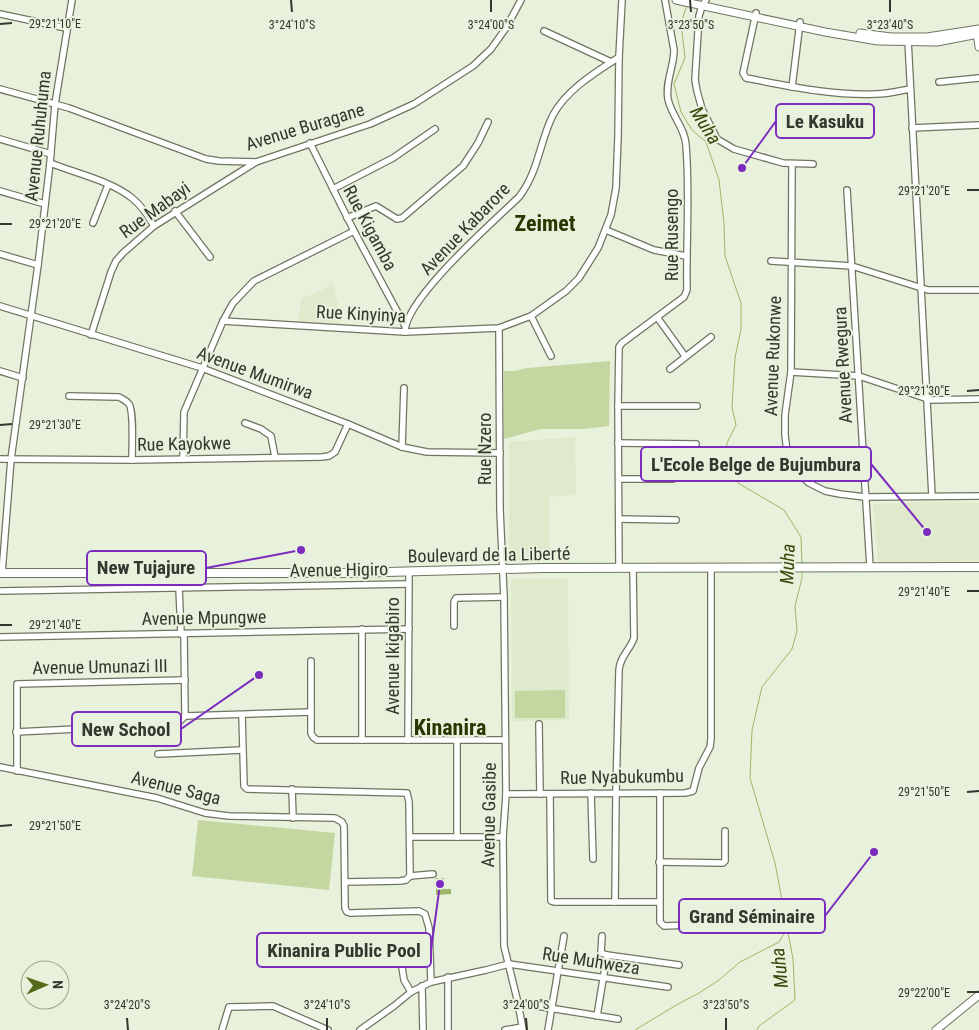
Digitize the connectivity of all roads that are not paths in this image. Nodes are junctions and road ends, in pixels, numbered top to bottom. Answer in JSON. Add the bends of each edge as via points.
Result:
{"nodes":[{"id":1,"x":72,"y":0,"type":"edge"},
{"id":2,"x":521,"y":0,"type":"edge"},
{"id":3,"x":622,"y":0,"type":"edge"},
{"id":4,"x":665,"y":0,"type":"edge"},
{"id":5,"x":678,"y":1,"type":"edge"},
{"id":6,"x":693,"y":2,"type":"edge"},
{"id":7,"x":705,"y":3,"type":"edge"},
{"id":8,"x":0,"y":14,"type":"edge"},
{"id":9,"x":756,"y":15,"type":"junction"},
{"id":10,"x":799,"y":24,"type":"junction"},
{"id":11,"x":66,"y":28,"type":"junction"},
{"id":12,"x":544,"y":31,"type":"dead end"},
{"id":13,"x":978,"y":32,"type":"edge"},
{"id":14,"x":908,"y":40,"type":"junction"},
{"id":15,"x":979,"y":47,"type":"edge"},
{"id":16,"x":619,"y":56,"type":"junction"},
{"id":17,"x":611,"y":62,"type":"junction"},
{"id":18,"x":979,"y":78,"type":"edge"},
{"id":19,"x":939,"y":82,"type":"dead end"},
{"id":20,"x":792,"y":87,"type":"junction"},
{"id":21,"x":0,"y":88,"type":"edge"},
{"id":22,"x":910,"y":89,"type":"junction"},
{"id":23,"x":54,"y":104,"type":"junction"},
{"id":24,"x":488,"y":122,"type":"dead end"},
{"id":25,"x":979,"y":125,"type":"edge"},
{"id":26,"x":912,"y":128,"type":"junction"},
{"id":27,"x":435,"y":129,"type":"dead end"},
{"id":28,"x":0,"y":139,"type":"edge"},
{"id":29,"x":310,"y":143,"type":"junction"},
{"id":30,"x":50,"y":154,"type":"junction"},
{"id":31,"x":256,"y":162,"type":"junction"},
{"id":32,"x":50,"y":163,"type":"junction"},
{"id":33,"x":792,"y":164,"type":"junction"},
{"id":34,"x":813,"y":164,"type":"dead end"},
{"id":35,"x":108,"y":185,"type":"junction"},
{"id":36,"x":333,"y":189,"type":"junction"},
{"id":37,"x":847,"y":190,"type":"dead end"},
{"id":38,"x":0,"y":191,"type":"edge"},
{"id":39,"x":45,"y":204,"type":"junction"},
{"id":40,"x":175,"y":211,"type":"junction"},
{"id":41,"x":347,"y":218,"type":"junction"},
{"id":42,"x":93,"y":223,"type":"dead end"},
{"id":43,"x":154,"y":226,"type":"junction"},
{"id":44,"x":606,"y":230,"type":"junction"},
{"id":45,"x":354,"y":231,"type":"junction"},
{"id":46,"x":0,"y":254,"type":"edge"},
{"id":47,"x":686,"y":256,"type":"junction"},
{"id":48,"x":210,"y":257,"type":"dead end"},
{"id":49,"x":771,"y":261,"type":"dead end"},
{"id":50,"x":791,"y":262,"type":"junction"},
{"id":51,"x":38,"y":265,"type":"junction"},
{"id":52,"x":852,"y":266,"type":"junction"},
{"id":53,"x":921,"y":289,"type":"junction"},
{"id":54,"x":979,"y":290,"type":"edge"},
{"id":55,"x":0,"y":306,"type":"edge"},
{"id":56,"x":31,"y":316,"type":"junction"},
{"id":57,"x":531,"y":316,"type":"junction"},
{"id":58,"x":657,"y":317,"type":"junction"},
{"id":59,"x":223,"y":321,"type":"junction"},
{"id":60,"x":499,"y":328,"type":"junction"},
{"id":61,"x":405,"y":329,"type":"junction"},
{"id":62,"x":91,"y":335,"type":"junction"},
{"id":63,"x":711,"y":337,"type":"dead end"},
{"id":64,"x":551,"y":356,"type":"dead end"},
{"id":65,"x":685,"y":356,"type":"junction"},
{"id":66,"x":202,"y":368,"type":"junction"},
{"id":67,"x":670,"y":369,"type":"dead end"},
{"id":68,"x":0,"y":371,"type":"edge"},
{"id":69,"x":791,"y":372,"type":"junction"},
{"id":70,"x":859,"y":376,"type":"junction"},
{"id":71,"x":23,"y":378,"type":"junction"},
{"id":72,"x":404,"y":388,"type":"dead end"},
{"id":73,"x":69,"y":396,"type":"dead end"},
{"id":74,"x":926,"y":399,"type":"junction"},
{"id":75,"x":979,"y":399,"type":"edge"},
{"id":76,"x":618,"y":406,"type":"junction"},
{"id":77,"x":697,"y":406,"type":"dead end"},
{"id":78,"x":245,"y":423,"type":"dead end"},
{"id":79,"x":348,"y":424,"type":"junction"},
{"id":80,"x":618,"y":443,"type":"junction"},
{"id":81,"x":696,"y":444,"type":"dead end"},
{"id":82,"x":402,"y":447,"type":"junction"},
{"id":83,"x":500,"y":453,"type":"junction"},
{"id":84,"x":275,"y":458,"type":"junction"},
{"id":85,"x":0,"y":459,"type":"edge"},
{"id":86,"x":11,"y":459,"type":"junction"},
{"id":87,"x":183,"y":459,"type":"junction"},
{"id":88,"x":132,"y":460,"type":"junction"},
{"id":89,"x":618,"y":479,"type":"junction"},
{"id":90,"x":672,"y":479,"type":"dead end"},
{"id":91,"x":932,"y":496,"type":"junction"},
{"id":92,"x":979,"y":496,"type":"edge"},
{"id":93,"x":865,"y":497,"type":"junction"},
{"id":94,"x":619,"y":519,"type":"junction"},
{"id":95,"x":676,"y":520,"type":"dead end"},
{"id":96,"x":870,"y":567,"type":"junction"},
{"id":97,"x":979,"y":567,"type":"edge"},
{"id":98,"x":619,"y":568,"type":"junction"},
{"id":99,"x":633,"y":568,"type":"junction"},
{"id":100,"x":711,"y":568,"type":"junction"},
{"id":101,"x":502,"y":569,"type":"junction"},
{"id":102,"x":409,"y":571,"type":"junction"},
{"id":103,"x":1,"y":573,"type":"edge"},
{"id":104,"x":408,"y":584,"type":"junction"},
{"id":105,"x":179,"y":588,"type":"junction"},
{"id":106,"x":0,"y":591,"type":"edge"},
{"id":107,"x":504,"y":597,"type":"junction"},
{"id":108,"x":454,"y":626,"type":"dead end"},
{"id":109,"x":362,"y":629,"type":"junction"},
{"id":110,"x":408,"y":629,"type":"junction"},
{"id":111,"x":182,"y":634,"type":"junction"},
{"id":112,"x":0,"y":637,"type":"edge"},
{"id":113,"x":311,"y":661,"type":"dead end"},
{"id":114,"x":185,"y":680,"type":"junction"},
{"id":115,"x":311,"y":712,"type":"junction"},
{"id":116,"x":242,"y":715,"type":"junction"},
{"id":117,"x":185,"y":716,"type":"junction"},
{"id":118,"x":539,"y":724,"type":"dead end"},
{"id":119,"x":16,"y":732,"type":"junction"},
{"id":120,"x":362,"y":740,"type":"junction"},
{"id":121,"x":408,"y":740,"type":"junction"},
{"id":122,"x":457,"y":740,"type":"junction"},
{"id":123,"x":505,"y":740,"type":"junction"},
{"id":124,"x":242,"y":750,"type":"junction"},
{"id":125,"x":158,"y":754,"type":"dead end"},
{"id":126,"x":0,"y":767,"type":"edge"},
{"id":127,"x":17,"y":771,"type":"junction"},
{"id":128,"x":292,"y":789,"type":"junction"},
{"id":129,"x":616,"y":793,"type":"junction"},
{"id":130,"x":660,"y":793,"type":"junction"},
{"id":131,"x":506,"y":794,"type":"junction"},
{"id":132,"x":540,"y":794,"type":"junction"},
{"id":133,"x":550,"y":794,"type":"junction"},
{"id":134,"x":591,"y":794,"type":"junction"},
{"id":135,"x":293,"y":818,"type":"junction"},
{"id":136,"x":725,"y":831,"type":"dead end"},
{"id":137,"x":458,"y":836,"type":"junction"},
{"id":138,"x":410,"y":837,"type":"junction"},
{"id":139,"x":503,"y":837,"type":"junction"},
{"id":140,"x":593,"y":859,"type":"dead end"},
{"id":141,"x":660,"y":862,"type":"junction"},
{"id":142,"x":432,"y":874,"type":"dead end"},
{"id":143,"x":410,"y":876,"type":"junction"},
{"id":144,"x":345,"y":884,"type":"junction"},
{"id":145,"x":616,"y":902,"type":"junction"},
{"id":146,"x":660,"y":902,"type":"junction"},
{"id":147,"x":690,"y":925,"type":"dead end"},
{"id":148,"x":564,"y":936,"type":"dead end"},
{"id":149,"x":602,"y":936,"type":"dead end"},
{"id":150,"x":607,"y":955,"type":"junction"},
{"id":151,"x":328,"y":957,"type":"dead end"},
{"id":152,"x":509,"y":964,"type":"junction"},
{"id":153,"x":679,"y":966,"type":"dead end"},
{"id":154,"x":558,"y":970,"type":"junction"},
{"id":155,"x":603,"y":977,"type":"junction"},
{"id":156,"x":448,"y":978,"type":"junction"},
{"id":157,"x":431,"y":982,"type":"junction"},
{"id":158,"x":422,"y":986,"type":"junction"},
{"id":159,"x":668,"y":987,"type":"dead end"},
{"id":160,"x":410,"y":992,"type":"junction"},
{"id":161,"x":979,"y":995,"type":"edge"},
{"id":162,"x":518,"y":1003,"type":"junction"},
{"id":163,"x":552,"y":1009,"type":"junction"},
{"id":164,"x":597,"y":1016,"type":"junction"},
{"id":165,"x":618,"y":1019,"type":"dead end"},
{"id":166,"x":523,"y":1028,"type":"edge"},
{"id":167,"x":222,"y":1030,"type":"edge"},
{"id":168,"x":328,"y":1030,"type":"edge"},
{"id":169,"x":360,"y":1030,"type":"edge"},
{"id":170,"x":423,"y":1030,"type":"edge"},
{"id":171,"x":448,"y":1030,"type":"edge"},
{"id":172,"x":505,"y":1030,"type":"edge"},
{"id":173,"x":548,"y":1030,"type":"edge"},
{"id":174,"x":936,"y":1030,"type":"edge"}],
"edges":[{"from":1,"to":11,"type":"street","name":"Avenue Ruhuhuma"},
{"from":2,"to":29,"type":"street","name":"Avenue Buragane","via":[[491,49],[473,66],[414,104],[370,124]]},
{"from":3,"to":16,"type":"street","name":"Rue Kinyinya"},
{"from":4,"to":47,"type":"street","name":"Rue Rusengo","via":[[674,50],[668,100],[686,143]]},
{"from":5,"to":6,"type":"main road"},
{"from":6,"to":7,"type":"main road"},
{"from":7,"to":9,"type":"main road"},
{"from":7,"to":33,"type":"street","via":[[699,16],[696,80],[699,100],[712,130],[725,146]]},
{"from":8,"to":11,"type":"street"},
{"from":9,"to":10,"type":"main road"},
{"from":9,"to":20,"type":"street","via":[[744,76]]},
{"from":10,"to":14,"type":"main road","via":[[860,38]]},
{"from":10,"to":20,"type":"street"},
{"from":11,"to":23,"type":"street","name":"Avenue Ruhuhuma"},
{"from":12,"to":17,"type":"street"},
{"from":13,"to":14,"type":"main road"},
{"from":13,"to":15,"type":"main road"},
{"from":14,"to":22,"type":"street"},
{"from":16,"to":17,"type":"street","name":"Avenue Kabarore"},
{"from":16,"to":44,"type":"street","name":"Rue Kinyinya","via":[[616,188]]},
{"from":17,"to":61,"type":"street","name":"Avenue Kabarore","via":[[573,90],[558,106],[528,186],[437,278],[420,300]]},
{"from":18,"to":19,"type":"street"},
{"from":20,"to":22,"type":"street","via":[[849,94]]},
{"from":21,"to":23,"type":"street","name":"Avenue Buragane"},
{"from":22,"to":26,"type":"street"},
{"from":23,"to":30,"type":"street","name":"Avenue Ruhuhuma"},
{"from":23,"to":31,"type":"street","name":"Avenue Buragane","via":[[206,159]]},
{"from":24,"to":41,"type":"street","via":[[462,166],[402,218],[376,206]]},
{"from":25,"to":26,"type":"street"},
{"from":26,"to":53,"type":"street"},
{"from":27,"to":36,"type":"street","via":[[393,158]]},
{"from":28,"to":30,"type":"street"},
{"from":29,"to":31,"type":"street","name":"Avenue Buragane"},
{"from":29,"to":36,"type":"street","name":"Rue Kigamba"},
{"from":30,"to":32,"type":"street","name":"Avenue Ruhuhuma"},
{"from":31,"to":40,"type":"street","name":"Rue Mabayi"},
{"from":32,"to":35,"type":"street"},
{"from":32,"to":39,"type":"street","name":"Avenue Ruhuhuma"},
{"from":33,"to":34,"type":"street"},
{"from":33,"to":50,"type":"street","name":"Avenue Rukonwe"},
{"from":35,"to":42,"type":"street"},
{"from":35,"to":43,"type":"street","via":[[131,197]]},
{"from":36,"to":41,"type":"street","name":"Rue Kigamba"},
{"from":37,"to":52,"type":"street","name":"Avenue Rwegura"},
{"from":38,"to":39,"type":"street"},
{"from":39,"to":51,"type":"street","name":"Avenue Ruhuhuma"},
{"from":40,"to":43,"type":"street","name":"Rue Mabayi"},
{"from":40,"to":48,"type":"street"},
{"from":41,"to":45,"type":"street","name":"Rue Kigamba"},
{"from":43,"to":62,"type":"street","name":"Rue Mabayi","via":[[116,261]]},
{"from":44,"to":47,"type":"street","via":[[654,250]]},
{"from":44,"to":57,"type":"street","name":"Rue Kinyinya","via":[[579,278]]},
{"from":45,"to":59,"type":"street","via":[[254,281],[233,302]]},
{"from":45,"to":61,"type":"street","name":"Rue Kigamba"},
{"from":46,"to":51,"type":"street"},
{"from":47,"to":58,"type":"street","name":"Rue Rusengo","via":[[687,294]]},
{"from":49,"to":50,"type":"street"},
{"from":50,"to":52,"type":"street"},
{"from":50,"to":69,"type":"street","name":"Avenue Rukonwe"},
{"from":51,"to":56,"type":"street","name":"Avenue Ruhuhuma"},
{"from":52,"to":53,"type":"street"},
{"from":52,"to":70,"type":"street","name":"Avenue Rwegura"},
{"from":53,"to":54,"type":"street"},
{"from":53,"to":74,"type":"street"},
{"from":55,"to":56,"type":"street","name":"Avenue Mumirwa"},
{"from":56,"to":62,"type":"street","name":"Avenue Mumirwa"},
{"from":56,"to":71,"type":"street","name":"Avenue Ruhuhuma"},
{"from":57,"to":60,"type":"street","name":"Rue Kinyinya"},
{"from":57,"to":64,"type":"street"},
{"from":58,"to":65,"type":"street"},
{"from":58,"to":76,"type":"street","name":"Rue Rusengo","via":[[619,347]]},
{"from":59,"to":61,"type":"street","name":"Rue Kinyinya"},
{"from":59,"to":66,"type":"street"},
{"from":60,"to":61,"type":"street","name":"Rue Kinyinya"},
{"from":60,"to":83,"type":"street","name":"Rue Nzero"},
{"from":62,"to":66,"type":"street","name":"Avenue Mumirwa"},
{"from":63,"to":65,"type":"street"},
{"from":65,"to":67,"type":"street"},
{"from":66,"to":79,"type":"street","name":"Avenue Mumirwa"},
{"from":66,"to":87,"type":"street","via":[[184,412]]},
{"from":68,"to":71,"type":"street"},
{"from":69,"to":70,"type":"street"},
{"from":69,"to":93,"type":"street","name":"Avenue Rukonwe","via":[[785,435],[792,464],[809,483],[825,492]]},
{"from":70,"to":74,"type":"street"},
{"from":70,"to":93,"type":"street","name":"Avenue Rwegura"},
{"from":71,"to":86,"type":"street","name":"Avenue Ruhuhuma"},
{"from":72,"to":82,"type":"street"},
{"from":73,"to":88,"type":"street","via":[[118,397],[129,404]]},
{"from":74,"to":75,"type":"street"},
{"from":74,"to":91,"type":"street"},
{"from":76,"to":77,"type":"street"},
{"from":76,"to":80,"type":"street","name":"Rue Rusengo"},
{"from":78,"to":84,"type":"street","via":[[271,436]]},
{"from":79,"to":82,"type":"street","name":"Avenue Mumirwa"},
{"from":79,"to":84,"type":"street","name":"Rue Kayokwe","via":[[333,455]]},
{"from":80,"to":81,"type":"street"},
{"from":80,"to":89,"type":"street","name":"Rue Rusengo"},
{"from":82,"to":83,"type":"street","name":"Avenue Mumirwa","via":[[427,452]]},
{"from":83,"to":101,"type":"street","name":"Rue Nzero"},
{"from":84,"to":87,"type":"street","name":"Rue Kayokwe"},
{"from":85,"to":86,"type":"street","name":"Rue Kayokwe"},
{"from":86,"to":88,"type":"street","name":"Rue Kayokwe"},
{"from":86,"to":103,"type":"street","name":"Avenue Ruhuhuma"},
{"from":87,"to":88,"type":"street","name":"Rue Kayokwe"},
{"from":89,"to":90,"type":"street"},
{"from":89,"to":94,"type":"street","name":"Rue Rusengo"},
{"from":91,"to":92,"type":"street","name":"Avenue Rukonwe"},
{"from":91,"to":93,"type":"street","name":"Avenue Rukonwe"},
{"from":93,"to":96,"type":"street","name":"Avenue Rwegura"},
{"from":94,"to":95,"type":"street"},
{"from":94,"to":98,"type":"street","name":"Rue Rusengo"},
{"from":96,"to":97,"type":"highway","name":"Boulevard de la Liberté"},
{"from":96,"to":100,"type":"highway","name":"Boulevard de la Liberté"},
{"from":98,"to":99,"type":"highway","name":"Boulevard de la Liberté"},
{"from":98,"to":101,"type":"highway","name":"Boulevard de la Liberté"},
{"from":99,"to":100,"type":"highway","name":"Boulevard de la Liberté"},
{"from":99,"to":129,"type":"street","via":[[634,638],[622,656],[618,670]]},
{"from":100,"to":130,"type":"street","name":"Rue Nyabukumbu","via":[[710,747],[699,768],[693,790]]},
{"from":101,"to":102,"type":"highway","name":"Boulevard de la Liberté"},
{"from":101,"to":107,"type":"street","name":"Avenue Gasibe"},
{"from":102,"to":103,"type":"highway","name":"Boulevard de la Liberté"},
{"from":102,"to":104,"type":"street","name":"Avenue Ikigabiro"},
{"from":104,"to":105,"type":"street","name":"Avenue Higiro"},
{"from":104,"to":110,"type":"street","name":"Avenue Ikigabiro"},
{"from":105,"to":106,"type":"street","name":"Avenue Higiro"},
{"from":105,"to":111,"type":"street"},
{"from":107,"to":108,"type":"street","via":[[456,598]]},
{"from":107,"to":123,"type":"street","name":"Avenue Gasibe"},
{"from":109,"to":110,"type":"street","name":"Avenue Mpungwe"},
{"from":109,"to":111,"type":"street","name":"Avenue Mpungwe"},
{"from":109,"to":120,"type":"street"},
{"from":110,"to":121,"type":"street","name":"Avenue Ikigabiro"},
{"from":111,"to":112,"type":"street","name":"Avenue Mpungwe"},
{"from":111,"to":114,"type":"street"},
{"from":113,"to":115,"type":"street"},
{"from":114,"to":117,"type":"street"},
{"from":114,"to":119,"type":"street","name":"Avenue Umunazi III","via":[[16,684]]},
{"from":115,"to":116,"type":"street"},
{"from":115,"to":120,"type":"street","via":[[311,733],[317,740]]},
{"from":116,"to":117,"type":"street"},
{"from":116,"to":124,"type":"street"},
{"from":117,"to":119,"type":"street","via":[[177,724]]},
{"from":118,"to":132,"type":"street"},
{"from":119,"to":127,"type":"street"},
{"from":120,"to":121,"type":"street"},
{"from":121,"to":122,"type":"street"},
{"from":122,"to":123,"type":"street"},
{"from":122,"to":137,"type":"street"},
{"from":123,"to":131,"type":"street","name":"Avenue Gasibe"},
{"from":124,"to":125,"type":"street"},
{"from":124,"to":128,"type":"street","via":[[244,786]]},
{"from":126,"to":127,"type":"street","name":"Avenue Saga"},
{"from":127,"to":135,"type":"street","name":"Avenue Saga","via":[[157,798],[205,813]]},
{"from":128,"to":135,"type":"street"},
{"from":128,"to":138,"type":"street","via":[[406,793]]},
{"from":129,"to":130,"type":"street","name":"Rue Nyabukumbu"},
{"from":129,"to":134,"type":"street","name":"Rue Nyabukumbu"},
{"from":129,"to":145,"type":"street"},
{"from":130,"to":141,"type":"street"},
{"from":131,"to":132,"type":"street","name":"Rue Nyabukumbu"},
{"from":131,"to":139,"type":"street","name":"Avenue Gasibe"},
{"from":132,"to":133,"type":"street","name":"Rue Nyabukumbu"},
{"from":133,"to":134,"type":"street","name":"Rue Nyabukumbu"},
{"from":133,"to":145,"type":"street","via":[[551,901]]},
{"from":134,"to":140,"type":"street"},
{"from":135,"to":144,"type":"street","name":"Avenue Saga","via":[[335,818],[342,822]]},
{"from":136,"to":141,"type":"street","via":[[723,863]]},
{"from":137,"to":138,"type":"street"},
{"from":137,"to":139,"type":"street"},
{"from":138,"to":143,"type":"street"},
{"from":139,"to":152,"type":"street","name":"Avenue Gasibe","via":[[504,953]]},
{"from":141,"to":146,"type":"street"},
{"from":142,"to":143,"type":"street"},
{"from":143,"to":144,"type":"street","via":[[406,880]]},
{"from":144,"to":157,"type":"street","via":[[346,912],[419,911],[425,914],[429,928]]},
{"from":145,"to":146,"type":"street"},
{"from":146,"to":147,"type":"street","via":[[662,925]]},
{"from":148,"to":154,"type":"street"},
{"from":149,"to":150,"type":"street","via":[[600,953]]},
{"from":150,"to":153,"type":"street"},
{"from":150,"to":155,"type":"street"},
{"from":151,"to":160,"type":"street","via":[[398,959]]},
{"from":152,"to":154,"type":"street","name":"Rue Muhweza"},
{"from":152,"to":156,"type":"street"},
{"from":152,"to":162,"type":"street","name":"Avenue Gasibe"},
{"from":154,"to":155,"type":"street","name":"Rue Muhweza"},
{"from":154,"to":163,"type":"street"},
{"from":155,"to":159,"type":"street","name":"Rue Muhweza"},
{"from":155,"to":164,"type":"street"},
{"from":156,"to":157,"type":"street"},
{"from":156,"to":171,"type":"street"},
{"from":157,"to":158,"type":"street"},
{"from":158,"to":160,"type":"street"},
{"from":158,"to":170,"type":"street"},
{"from":160,"to":169,"type":"street"},
{"from":161,"to":174,"type":"main road"},
{"from":162,"to":163,"type":"street"},
{"from":162,"to":166,"type":"street","name":"Avenue Gasibe"},
{"from":163,"to":164,"type":"street"},
{"from":163,"to":173,"type":"street"},
{"from":164,"to":165,"type":"street"},
{"from":166,"to":172,"type":"street"},
{"from":167,"to":168,"type":"street","via":[[229,1007],[273,1006]]}]}
